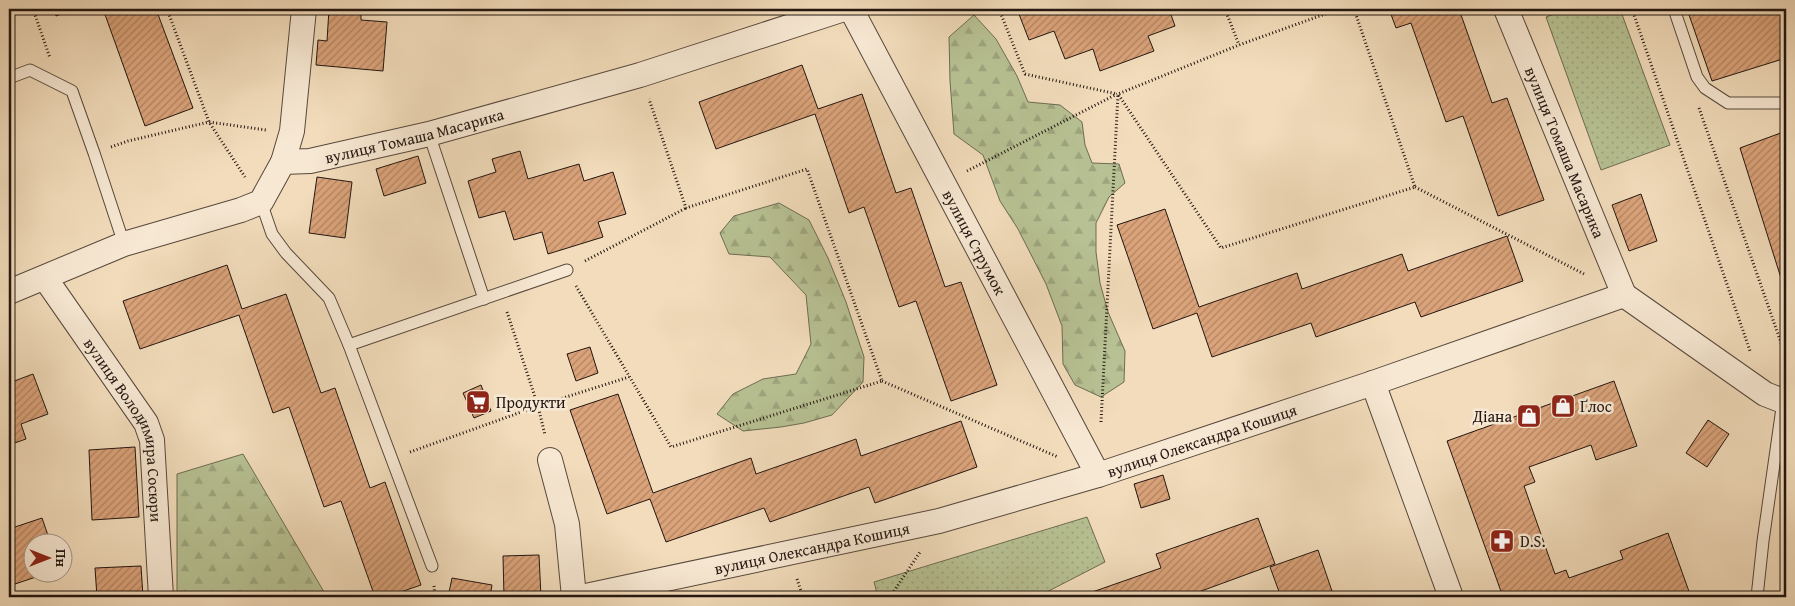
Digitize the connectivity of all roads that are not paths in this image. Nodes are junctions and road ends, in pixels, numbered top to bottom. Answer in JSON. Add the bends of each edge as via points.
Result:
{"nodes":[{"id":1,"x":304,"y":9,"type":"edge"},
{"id":2,"x":844,"y":9,"type":"edge"},
{"id":3,"x":851,"y":9,"type":"edge"},
{"id":4,"x":1507,"y":9,"type":"edge"},
{"id":5,"x":1674,"y":9,"type":"edge"},
{"id":6,"x":9,"y":78,"type":"edge"},
{"id":7,"x":1786,"y":103,"type":"edge"},
{"id":8,"x":429,"y":134,"type":"junction"},
{"id":9,"x":283,"y":162,"type":"junction"},
{"id":10,"x":261,"y":202,"type":"junction"},
{"id":11,"x":124,"y":244,"type":"junction"},
{"id":12,"x":566,"y":270,"type":"road end"},
{"id":13,"x":45,"y":278,"type":"junction"},
{"id":14,"x":9,"y":292,"type":"edge"},
{"id":15,"x":1624,"y":294,"type":"junction"},
{"id":16,"x":484,"y":298,"type":"junction"},
{"id":17,"x":349,"y":345,"type":"junction"},
{"id":18,"x":1373,"y":383,"type":"junction"},
{"id":19,"x":1778,"y":398,"type":"edge"},
{"id":20,"x":550,"y":460,"type":"road end"},
{"id":21,"x":1098,"y":475,"type":"junction"},
{"id":22,"x":432,"y":566,"type":"dead end"},
{"id":23,"x":161,"y":597,"type":"edge"},
{"id":24,"x":574,"y":597,"type":"edge"},
{"id":25,"x":581,"y":597,"type":"edge"},
{"id":26,"x":1451,"y":597,"type":"edge"},
{"id":27,"x":1757,"y":597,"type":"edge"}],
"edges":[{"from":1,"to":9,"type":"street","via":[[292,131]]},
{"from":2,"to":8,"type":"street","name":"вулиця Томаша Масарика","via":[[640,75]]},
{"from":3,"to":21,"type":"street","name":"вулиця Струмок"},
{"from":4,"to":15,"type":"street","name":"вулиця Томаша Масарика"},
{"from":5,"to":7,"type":"lane","via":[[1697,77],[1705,88],[1728,103]]},
{"from":6,"to":11,"type":"lane","via":[[30,70],[72,91]]},
{"from":8,"to":9,"type":"street","name":"вулиця Томаша Масарика","via":[[310,161]]},
{"from":8,"to":16,"type":"lane"},
{"from":9,"to":10,"type":"street"},
{"from":10,"to":11,"type":"street"},
{"from":10,"to":17,"type":"lane","via":[[272,234],[328,298]]},
{"from":11,"to":13,"type":"street"},
{"from":12,"to":16,"type":"lane"},
{"from":13,"to":14,"type":"street"},
{"from":13,"to":23,"type":"street","name":"вулиця Володимира Сосюри","via":[[146,423],[152,440]]},
{"from":15,"to":18,"type":"street","name":"вулиця Олександра Кошиця"},
{"from":15,"to":19,"type":"street"},
{"from":16,"to":17,"type":"lane"},
{"from":17,"to":22,"type":"lane"},
{"from":18,"to":21,"type":"street","name":"вулиця Олександра Кошиця"},
{"from":18,"to":26,"type":"street"},
{"from":19,"to":27,"type":"lane"},
{"from":20,"to":24,"type":"street","via":[[567,524]]},
{"from":21,"to":25,"type":"street","name":"вулиця Олександра Кошиця","via":[[940,522]]}]}
